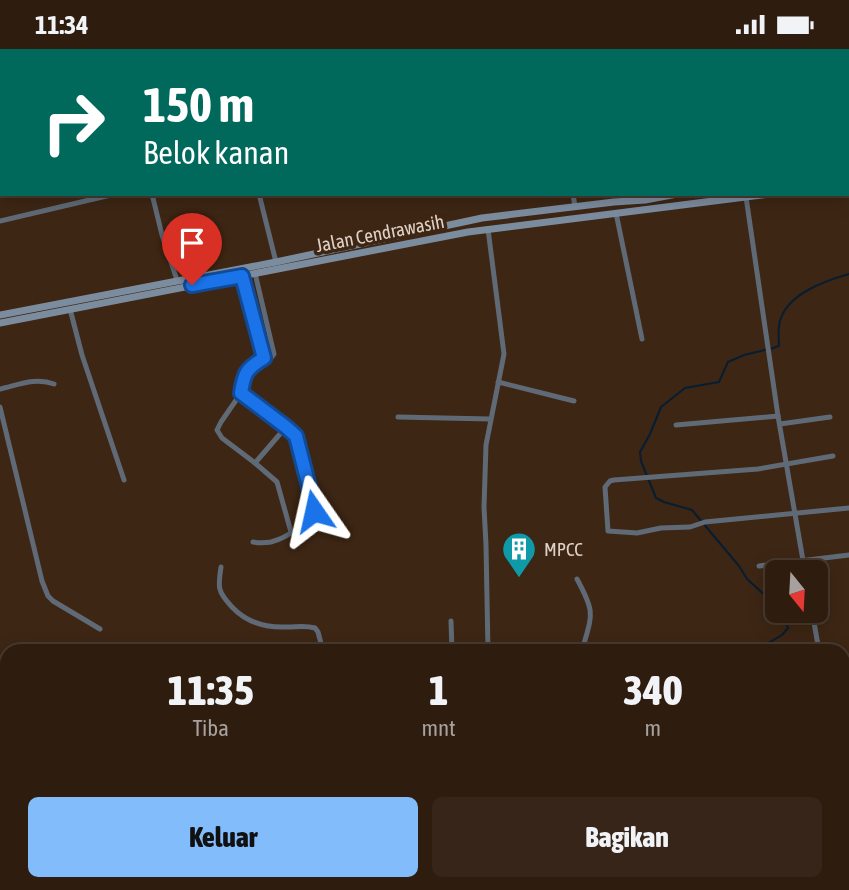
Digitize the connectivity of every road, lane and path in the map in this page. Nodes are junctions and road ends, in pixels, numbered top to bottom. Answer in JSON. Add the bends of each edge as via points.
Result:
{"nodes":[{"id":1,"x":106,"y":196,"type":"edge"},
{"id":2,"x":152,"y":196,"type":"edge"},
{"id":3,"x":260,"y":196,"type":"edge"},
{"id":4,"x":573,"y":196,"type":"edge"},
{"id":5,"x":666,"y":196,"type":"edge"},
{"id":6,"x":754,"y":196,"type":"edge"},
{"id":7,"x":746,"y":197,"type":"junction"},
{"id":8,"x":575,"y":207,"type":"junction"},
{"id":9,"x":616,"y":213,"type":"junction"},
{"id":10,"x":0,"y":221,"type":"edge"},
{"id":11,"x":488,"y":229,"type":"junction"},
{"id":12,"x":276,"y":262,"type":"junction"},
{"id":13,"x":254,"y":273,"type":"junction"},
{"id":14,"x":242,"y":276,"type":"junction"},
{"id":15,"x":177,"y":280,"type":"junction"},
{"id":16,"x":70,"y":309,"type":"junction"},
{"id":17,"x":0,"y":315,"type":"edge"},
{"id":18,"x":0,"y":323,"type":"edge"},
{"id":19,"x":642,"y":339,"type":"dead end"},
{"id":20,"x":264,"y":358,"type":"junction"},
{"id":21,"x":498,"y":382,"type":"junction"},
{"id":22,"x":54,"y":383,"type":"dead end"},
{"id":23,"x":0,"y":389,"type":"edge"},
{"id":24,"x":241,"y":393,"type":"junction"},
{"id":25,"x":574,"y":401,"type":"dead end"},
{"id":26,"x":0,"y":407,"type":"edge"},
{"id":27,"x":778,"y":416,"type":"junction"},
{"id":28,"x":398,"y":417,"type":"dead end"},
{"id":29,"x":830,"y":417,"type":"dead end"},
{"id":30,"x":490,"y":419,"type":"junction"},
{"id":31,"x":780,"y":424,"type":"junction"},
{"id":32,"x":676,"y":425,"type":"dead end"},
{"id":33,"x":286,"y":427,"type":"junction"},
{"id":34,"x":833,"y":456,"type":"dead end"},
{"id":35,"x":255,"y":463,"type":"junction"},
{"id":36,"x":787,"y":465,"type":"junction"},
{"id":37,"x":124,"y":480,"type":"dead end"},
{"id":38,"x":849,"y":508,"type":"edge"},
{"id":39,"x":795,"y":513,"type":"junction"},
{"id":40,"x":291,"y":532,"type":"junction"},
{"id":41,"x":253,"y":542,"type":"dead end"},
{"id":42,"x":849,"y":555,"type":"edge"},
{"id":43,"x":802,"y":560,"type":"joint"},
{"id":44,"x":765,"y":565,"type":"edge"},
{"id":45,"x":759,"y":566,"type":"dead end"},
{"id":46,"x":221,"y":567,"type":"dead end"},
{"id":47,"x":578,"y":579,"type":"dead end"},
{"id":48,"x":452,"y":621,"type":"dead end"},
{"id":49,"x":814,"y":623,"type":"edge"},
{"id":50,"x":100,"y":629,"type":"dead end"},
{"id":51,"x":321,"y":644,"type":"edge"},
{"id":52,"x":452,"y":644,"type":"edge"},
{"id":53,"x":488,"y":644,"type":"edge"},
{"id":54,"x":584,"y":644,"type":"edge"},
{"id":55,"x":818,"y":644,"type":"edge"}],
"edges":[{"from":1,"to":10,"type":"street"},
{"from":2,"to":15,"type":"street"},
{"from":3,"to":12,"type":"street"},
{"from":4,"to":8,"type":"street"},
{"from":5,"to":8,"type":"main road","name":"Jalan Cendrawasih"},
{"from":6,"to":7,"type":"main road","name":"Jalan Cendrawasih"},
{"from":7,"to":9,"type":"main road","name":"Jalan Cendrawasih"},
{"from":7,"to":27,"type":"street"},
{"from":8,"to":12,"type":"main road","name":"Jalan Cendrawasih","via":[[482,218]]},
{"from":9,"to":11,"type":"main road","name":"Jalan Cendrawasih"},
{"from":9,"to":19,"type":"street"},
{"from":11,"to":13,"type":"main road","name":"Jalan Cendrawasih"},
{"from":11,"to":21,"type":"street","via":[[504,354]]},
{"from":12,"to":15,"type":"main road","name":"Jalan Cendrawasih"},
{"from":13,"to":14,"type":"main road","name":"Jalan Cendrawasih"},
{"from":13,"to":20,"type":"street","via":[[274,353]]},
{"from":14,"to":16,"type":"main road","name":"Jalan Cendrawasih"},
{"from":14,"to":20,"type":"street"},
{"from":15,"to":17,"type":"main road","name":"Jalan Cendrawasih"},
{"from":16,"to":18,"type":"main road","name":"Jalan Cendrawasih"},
{"from":16,"to":37,"type":"street"},
{"from":20,"to":24,"type":"street","via":[[245,373]]},
{"from":21,"to":25,"type":"street"},
{"from":21,"to":30,"type":"street"},
{"from":22,"to":23,"type":"street","via":[[43,380]]},
{"from":24,"to":33,"type":"street"},
{"from":24,"to":35,"type":"street","via":[[217,432]]},
{"from":26,"to":50,"type":"street","via":[[48,596]]},
{"from":27,"to":31,"type":"street"},
{"from":27,"to":32,"type":"street"},
{"from":28,"to":30,"type":"street"},
{"from":29,"to":31,"type":"street"},
{"from":30,"to":53,"type":"street","via":[[484,507]]},
{"from":31,"to":36,"type":"street"},
{"from":33,"to":35,"type":"street"},
{"from":33,"to":40,"type":"street","via":[[297,439],[314,509]]},
{"from":34,"to":36,"type":"street"},
{"from":35,"to":40,"type":"street","via":[[278,482]]},
{"from":36,"to":39,"type":"street"},
{"from":36,"to":39,"type":"street","via":[[610,481],[605,487],[606,524],[608,531],[633,533]]},
{"from":38,"to":39,"type":"street"},
{"from":39,"to":43,"type":"street"},
{"from":40,"to":41,"type":"street","via":[[271,541]]},
{"from":42,"to":43,"type":"street"},
{"from":44,"to":45,"type":"street"},
{"from":46,"to":51,"type":"street","via":[[221,596],[237,613],[256,624],[315,628]]},
{"from":47,"to":54,"type":"street","via":[[592,616]]},
{"from":48,"to":52,"type":"street"},
{"from":49,"to":55,"type":"street"}]}
